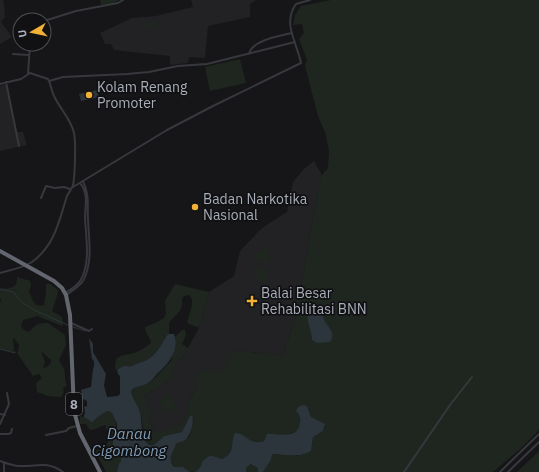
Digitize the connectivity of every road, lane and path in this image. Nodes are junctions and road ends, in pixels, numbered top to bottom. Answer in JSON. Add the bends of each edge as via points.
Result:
{"nodes":[{"id":1,"x":123,"y":0,"type":"edge"},
{"id":2,"x":310,"y":0,"type":"edge"},
{"id":3,"x":52,"y":18,"type":"edge"},
{"id":4,"x":292,"y":33,"type":"junction"},
{"id":5,"x":295,"y":42,"type":"junction"},
{"id":6,"x":13,"y":54,"type":"dead end"},
{"id":7,"x":29,"y":54,"type":"joint"},
{"id":8,"x":249,"y":54,"type":"junction"},
{"id":9,"x":28,"y":74,"type":"junction"},
{"id":10,"x":49,"y":81,"type":"junction"},
{"id":11,"x":6,"y":82,"type":"junction"},
{"id":12,"x":0,"y":84,"type":"edge"},
{"id":13,"x":19,"y":146,"type":"dead end"},
{"id":14,"x":82,"y":182,"type":"junction"},
{"id":15,"x":72,"y":188,"type":"junction"},
{"id":16,"x":41,"y":198,"type":"dead end"},
{"id":17,"x":0,"y":251,"type":"edge"},
{"id":18,"x":26,"y":265,"type":"junction"},
{"id":19,"x":0,"y":273,"type":"edge"},
{"id":20,"x":66,"y":294,"type":"junction"},
{"id":21,"x":71,"y":324,"type":"junction"},
{"id":22,"x":92,"y":329,"type":"dead end"},
{"id":23,"x":472,"y":378,"type":"dead end"},
{"id":24,"x":7,"y":393,"type":"dead end"},
{"id":25,"x":0,"y":414,"type":"edge"},
{"id":26,"x":5,"y":415,"type":"junction"},
{"id":27,"x":0,"y":424,"type":"edge"},
{"id":28,"x":77,"y":426,"type":"junction"},
{"id":29,"x":12,"y":429,"type":"dead end"},
{"id":30,"x":0,"y":434,"type":"edge"},
{"id":31,"x":539,"y":434,"type":"edge"},
{"id":32,"x":46,"y":435,"type":"dead end"},
{"id":33,"x":539,"y":442,"type":"edge"},
{"id":34,"x":0,"y":461,"type":"edge"},
{"id":35,"x":4,"y":463,"type":"junction"},
{"id":36,"x":507,"y":466,"type":"junction"},
{"id":37,"x":509,"y":471,"type":"edge"},
{"id":38,"x":4,"y":472,"type":"edge"},
{"id":39,"x":63,"y":472,"type":"edge"},
{"id":40,"x":100,"y":472,"type":"edge"},
{"id":41,"x":404,"y":472,"type":"edge"},
{"id":42,"x":500,"y":472,"type":"edge"}],
"edges":[{"from":1,"to":3,"type":"street"},
{"from":2,"to":4,"type":"street","via":[[298,3],[293,9],[289,20]]},
{"from":4,"to":5,"type":"street"},
{"from":4,"to":8,"type":"street","via":[[256,44],[250,49]]},
{"from":5,"to":8,"type":"street"},
{"from":5,"to":14,"type":"street","via":[[301,63],[204,110]]},
{"from":6,"to":7,"type":"street"},
{"from":7,"to":9,"type":"street"},
{"from":8,"to":10,"type":"street","via":[[207,64],[121,75],[63,76]]},
{"from":9,"to":10,"type":"street","via":[[44,77]]},
{"from":9,"to":11,"type":"street","via":[[21,79]]},
{"from":10,"to":15,"type":"street","via":[[54,97],[74,133]]},
{"from":11,"to":12,"type":"street"},
{"from":11,"to":13,"type":"street"},
{"from":14,"to":15,"type":"street"},
{"from":14,"to":20,"type":"street","via":[[86,196],[88,243],[82,277]]},
{"from":15,"to":16,"type":"street","via":[[46,186]]},
{"from":15,"to":18,"type":"street","via":[[55,233],[45,249]]},
{"from":17,"to":18,"type":"highway"},
{"from":18,"to":19,"type":"street"},
{"from":18,"to":20,"type":"highway","via":[[54,281]]},
{"from":20,"to":21,"type":"highway","number":"8"},
{"from":21,"to":22,"type":"street"},
{"from":21,"to":28,"type":"highway","number":"8","via":[[74,412]]},
{"from":23,"to":41,"type":"street","via":[[450,404]]},
{"from":24,"to":26,"type":"street","via":[[9,404]]},
{"from":25,"to":26,"type":"street"},
{"from":26,"to":27,"type":"street"},
{"from":28,"to":32,"type":"street","via":[[69,428],[66,432]]},
{"from":28,"to":40,"type":"highway","number":"8"},
{"from":29,"to":30,"type":"street","via":[[9,434]]},
{"from":31,"to":36,"type":"street"},
{"from":33,"to":37,"type":"street"},
{"from":34,"to":35,"type":"street"},
{"from":35,"to":38,"type":"street"},
{"from":35,"to":39,"type":"street","via":[[20,466],[47,464]]},
{"from":36,"to":37,"type":"street"},
{"from":36,"to":42,"type":"street"}]}
